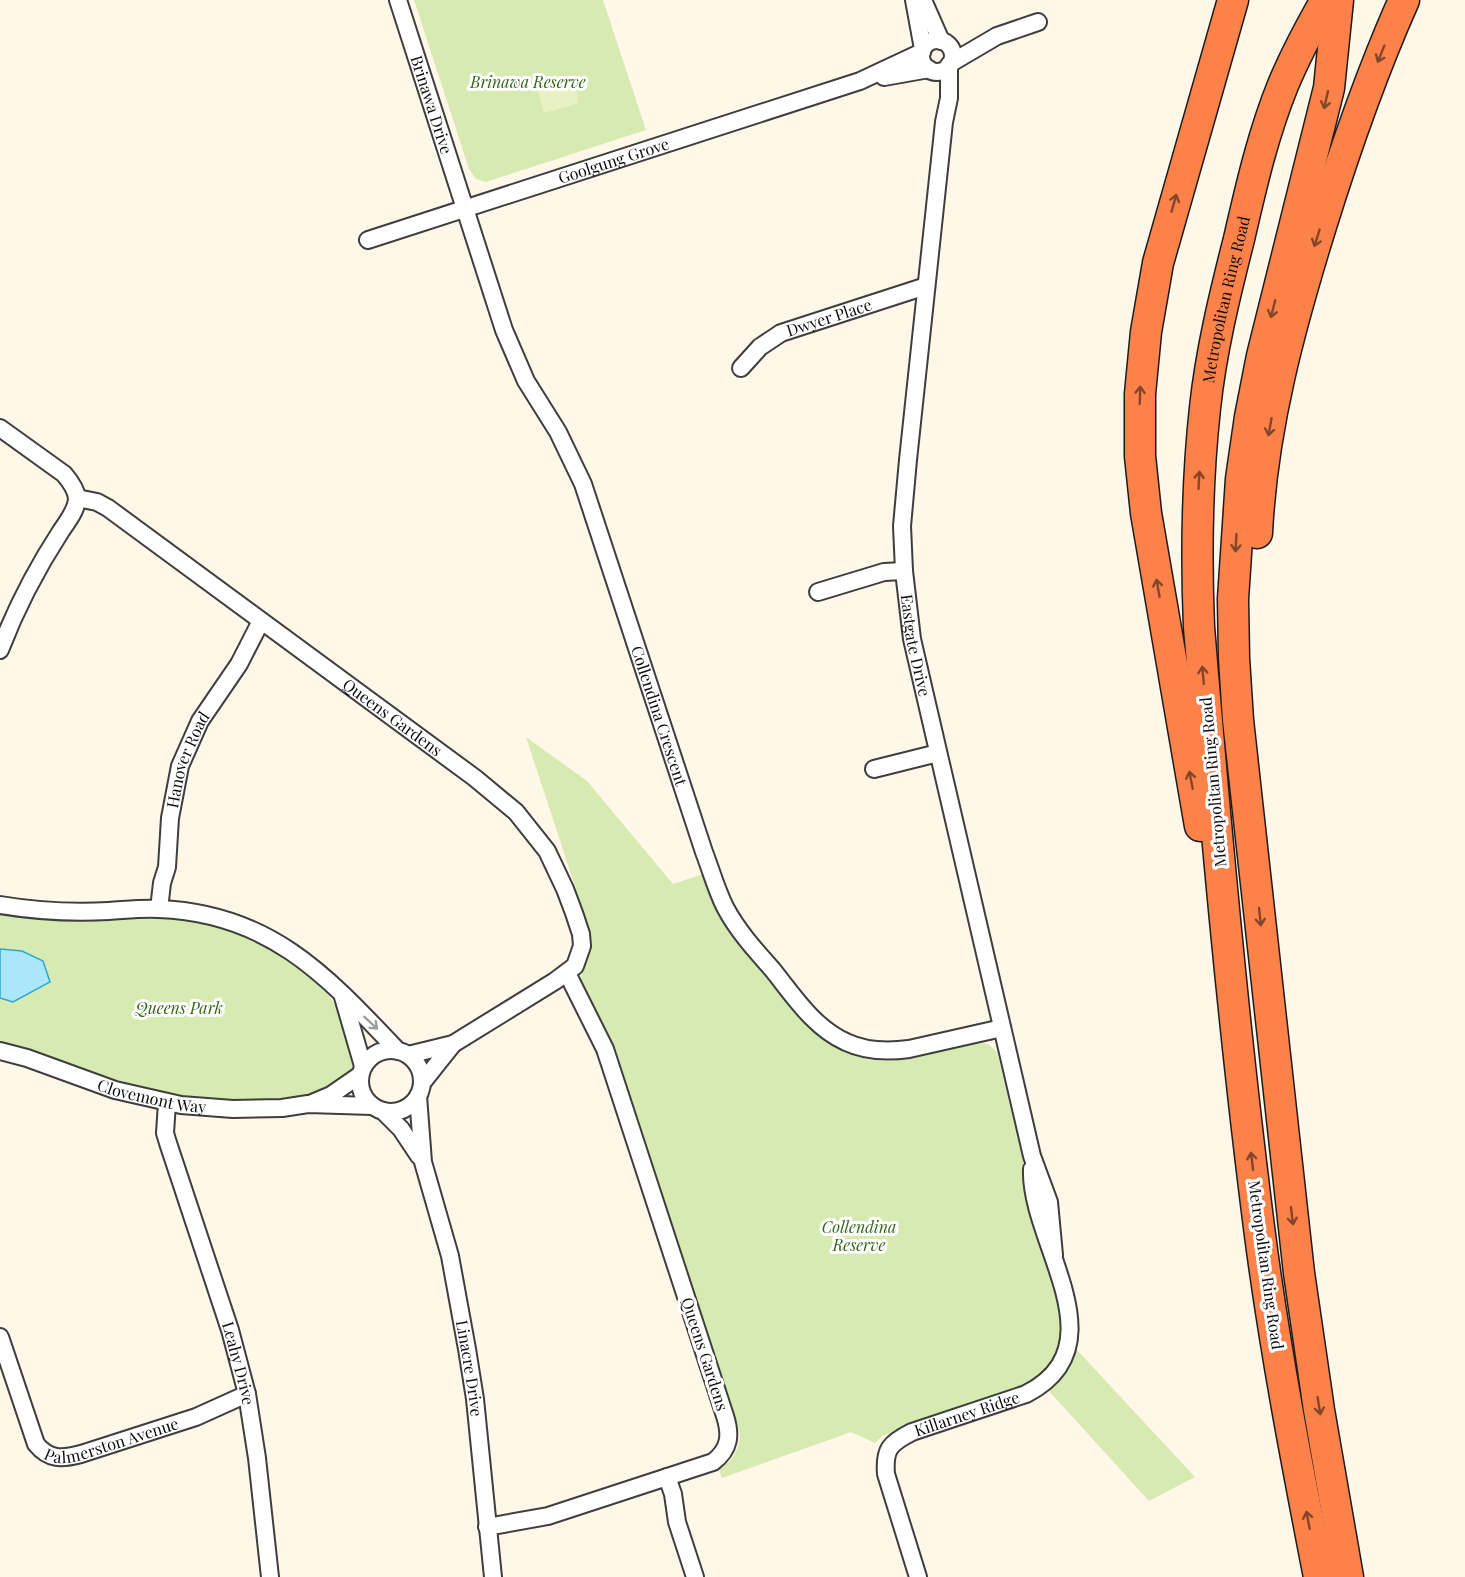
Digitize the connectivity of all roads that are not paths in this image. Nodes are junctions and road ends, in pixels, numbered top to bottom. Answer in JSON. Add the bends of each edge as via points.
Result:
{"nodes":[{"id":1,"x":398,"y":0,"type":"edge"},
{"id":2,"x":914,"y":0,"type":"edge"},
{"id":3,"x":923,"y":0,"type":"edge"},
{"id":4,"x":1233,"y":0,"type":"edge"},
{"id":5,"x":1326,"y":0,"type":"edge"},
{"id":6,"x":1338,"y":0,"type":"edge"},
{"id":7,"x":1404,"y":0,"type":"edge"},
{"id":8,"x":1038,"y":22,"type":"dead end"},
{"id":9,"x":997,"y":36,"type":"junction"},
{"id":10,"x":943,"y":42,"type":"junction"},
{"id":11,"x":922,"y":50,"type":"junction"},
{"id":12,"x":950,"y":64,"type":"junction"},
{"id":13,"x":930,"y":70,"type":"junction"},
{"id":14,"x":860,"y":81,"type":"junction"},
{"id":15,"x":944,"y":122,"type":"junction"},
{"id":16,"x":466,"y":208,"type":"junction"},
{"id":17,"x":368,"y":240,"type":"dead end"},
{"id":18,"x":926,"y":286,"type":"junction"},
{"id":19,"x":741,"y":368,"type":"dead end"},
{"id":20,"x":0,"y":428,"type":"edge"},
{"id":21,"x":75,"y":504,"type":"junction"},
{"id":22,"x":904,"y":571,"type":"junction"},
{"id":23,"x":818,"y":592,"type":"dead end"},
{"id":24,"x":268,"y":625,"type":"junction"},
{"id":25,"x":0,"y":650,"type":"edge"},
{"id":26,"x":938,"y":753,"type":"junction"},
{"id":27,"x":874,"y":769,"type":"dead end"},
{"id":28,"x":1254,"y":859,"type":"junction"},
{"id":29,"x":0,"y":904,"type":"edge"},
{"id":30,"x":165,"y":909,"type":"junction"},
{"id":31,"x":561,"y":977,"type":"junction"},
{"id":32,"x":1231,"y":982,"type":"junction"},
{"id":33,"x":343,"y":996,"type":"junction"},
{"id":34,"x":1002,"y":1028,"type":"junction"},
{"id":35,"x":453,"y":1044,"type":"junction"},
{"id":36,"x":0,"y":1051,"type":"edge"},
{"id":37,"x":403,"y":1053,"type":"junction"},
{"id":38,"x":362,"y":1071,"type":"junction"},
{"id":39,"x":420,"y":1090,"type":"junction"},
{"id":40,"x":174,"y":1104,"type":"junction"},
{"id":41,"x":308,"y":1104,"type":"junction"},
{"id":42,"x":378,"y":1108,"type":"junction"},
{"id":43,"x":423,"y":1162,"type":"junction"},
{"id":44,"x":1042,"y":1204,"type":"joint"},
{"id":45,"x":0,"y":1337,"type":"edge"},
{"id":46,"x":248,"y":1400,"type":"junction"},
{"id":47,"x":663,"y":1478,"type":"junction"},
{"id":48,"x":487,"y":1527,"type":"junction"},
{"id":49,"x":270,"y":1577,"type":"edge"},
{"id":50,"x":493,"y":1577,"type":"edge"},
{"id":51,"x":695,"y":1577,"type":"edge"},
{"id":52,"x":918,"y":1577,"type":"edge"},
{"id":53,"x":1319,"y":1577,"type":"edge"},
{"id":54,"x":1348,"y":1577,"type":"edge"}],
"edges":[{"from":1,"to":16,"type":"street","name":"Brinawa Drive"},
{"from":2,"to":11,"type":"street"},
{"from":3,"to":10,"type":"street"},
{"from":32,"to":4,"type":"highway","one_way":true,"via":[[1190,776],[1151,545],[1139,425],[1146,332],[1158,264]]},
{"from":32,"to":5,"type":"highway","name":"Metropolitan Ring Road","one_way":true,"via":[[1199,627],[1198,511],[1205,407],[1227,287],[1262,149],[1283,86]]},
{"from":6,"to":28,"type":"highway","name":"Metropolitan Ring Road","one_way":true,"via":[[1329,88],[1262,356],[1241,479],[1234,658]]},
{"from":7,"to":28,"type":"highway","one_way":true,"via":[[1336,179],[1290,332],[1264,461],[1254,599]]},
{"from":8,"to":9,"type":"street"},
{"from":9,"to":10,"type":"street"},
{"from":9,"to":12,"type":"street"},
{"from":10,"to":11,"type":"street","via":[[932,41]]},
{"from":10,"to":12,"type":"street","via":[[952,54]]},
{"from":11,"to":13,"type":"street","via":[[922,62]]},
{"from":11,"to":14,"type":"street","name":"Goolgung Grove"},
{"from":12,"to":13,"type":"street","via":[[939,71]]},
{"from":12,"to":15,"type":"street","name":"Eastgate Drive"},
{"from":13,"to":14,"type":"street","name":"Goolgung Grove"},
{"from":13,"to":15,"type":"street","name":"Eastgate Drive","via":[[940,94]]},
{"from":14,"to":16,"type":"street","name":"Goolgung Grove"},
{"from":15,"to":18,"type":"street","name":"Eastgate Drive"},
{"from":16,"to":17,"type":"street","name":"Goolgung Grove"},
{"from":16,"to":34,"type":"street","name":"Collendina Crescent","via":[[514,356],[572,458],[593,512],[704,852],[724,906],[736,925],[820,1025],[847,1043],[879,1050],[909,1050]]},
{"from":18,"to":19,"type":"street","name":"Dwyer Place","via":[[781,333],[760,346]]},
{"from":18,"to":22,"type":"street","name":"Eastgate Drive","via":[[902,526]]},
{"from":20,"to":21,"type":"street","via":[[64,474],[70,481]]},
{"from":21,"to":24,"type":"street","name":"Queens Gardens","via":[[117,516]]},
{"from":21,"to":25,"type":"street","via":[[26,590]]},
{"from":22,"to":23,"type":"street","via":[[884,572]]},
{"from":22,"to":26,"type":"street","name":"Eastgate Drive","via":[[912,639]]},
{"from":24,"to":30,"type":"street","name":"Hanover Road","via":[[200,721],[180,766],[162,883]]},
{"from":24,"to":31,"type":"street","name":"Queens Gardens","via":[[483,784],[533,832],[565,889],[581,934],[582,946],[575,966]]},
{"from":26,"to":27,"type":"street"},
{"from":26,"to":34,"type":"street","name":"Eastgate Drive"},
{"from":28,"to":54,"type":"highway","name":"Metropolitan Ring Road","one_way":true,"via":[[1299,1273]]},
{"from":29,"to":30,"type":"street","via":[[77,912]]},
{"from":30,"to":33,"type":"street","via":[[225,919],[270,938],[313,966]]},
{"from":31,"to":35,"type":"street"},
{"from":31,"to":47,"type":"street","name":"Queens Gardens","via":[[605,1049],[729,1429],[728,1445],[713,1462]]},
{"from":53,"to":32,"type":"highway","name":"Metropolitan Ring Road","one_way":true,"via":[[1271,1311]]},
{"from":33,"to":37,"type":"street","one_way":true},
{"from":33,"to":38,"type":"street"},
{"from":34,"to":44,"type":"street","name":"Eastgate Drive"},
{"from":35,"to":37,"type":"street"},
{"from":35,"to":39,"type":"street"},
{"from":36,"to":40,"type":"street","name":"Clovemont Way","via":[[115,1090]]},
{"from":37,"to":38,"type":"street","via":[[378,1053],[369,1058]]},
{"from":37,"to":39,"type":"street","via":[[421,1072]]},
{"from":38,"to":41,"type":"street","name":"Clovemont Way","via":[[331,1095]]},
{"from":38,"to":42,"type":"street","via":[[362,1092]]},
{"from":39,"to":42,"type":"street","via":[[403,1110]]},
{"from":39,"to":43,"type":"street","name":"Linacre Drive"},
{"from":40,"to":41,"type":"street","name":"Clovemont Way","via":[[233,1109]]},
{"from":40,"to":46,"type":"street","name":"Leahy Drive","via":[[174,1157],[230,1330]]},
{"from":41,"to":42,"type":"street","name":"Clovemont Way"},
{"from":42,"to":43,"type":"street","name":"Linacre Drive","via":[[401,1129]]},
{"from":43,"to":48,"type":"street","name":"Linacre Drive","via":[[459,1302],[475,1399]]},
{"from":44,"to":52,"type":"street","name":"Killarney Ridge","via":[[1070,1329],[1066,1356],[1052,1377],[1026,1394],[912,1432],[899,1438],[887,1451],[886,1474]]},
{"from":45,"to":46,"type":"street","name":"Palmerston Avenue","via":[[32,1435],[48,1455],[64,1458]]},
{"from":46,"to":49,"type":"street","name":"Leahy Drive"},
{"from":47,"to":48,"type":"street","name":"Queens Gardens","via":[[548,1516]]},
{"from":47,"to":51,"type":"street","via":[[673,1494],[677,1522]]},
{"from":48,"to":50,"type":"street","name":"Linacre Drive"}]}
